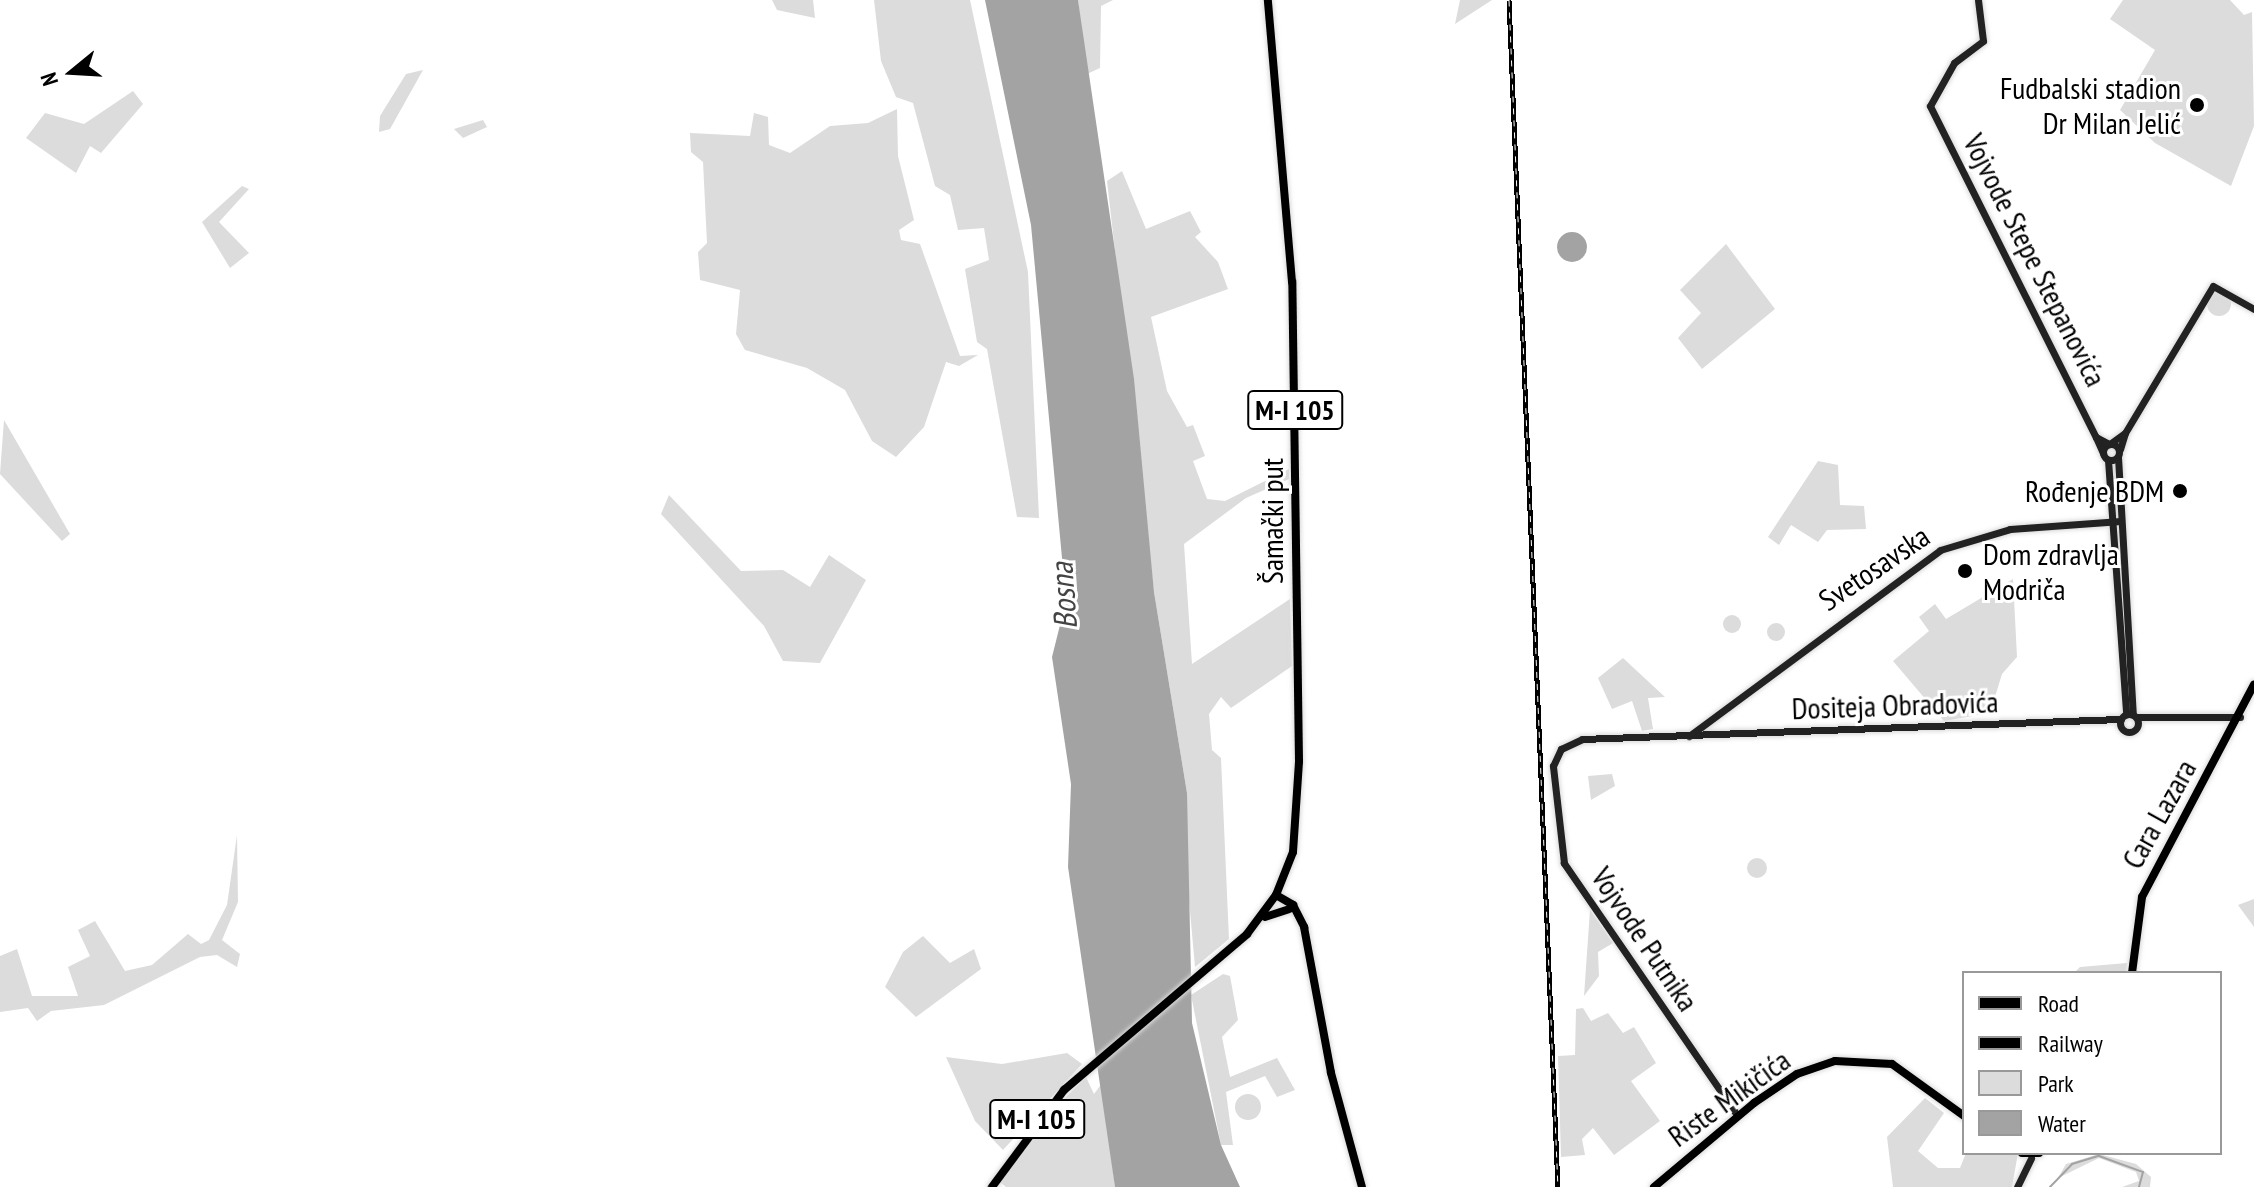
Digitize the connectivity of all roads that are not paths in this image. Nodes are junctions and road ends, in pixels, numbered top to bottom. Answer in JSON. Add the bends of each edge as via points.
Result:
{"nodes":[{"id":1,"x":1268,"y":0,"type":"edge"},
{"id":2,"x":1978,"y":0,"type":"edge"},
{"id":3,"x":2254,"y":309,"type":"edge"},
{"id":4,"x":2125,"y":433,"type":"junction"},
{"id":5,"x":2096,"y":437,"type":"junction"},
{"id":6,"x":2110,"y":444,"type":"junction"},
{"id":7,"x":2119,"y":453,"type":"junction"},
{"id":8,"x":2106,"y":456,"type":"junction"},
{"id":9,"x":2117,"y":522,"type":"junction"},
{"id":10,"x":2254,"y":685,"type":"edge"},
{"id":11,"x":2240,"y":717,"type":"junction"},
{"id":12,"x":2129,"y":720,"type":"junction"},
{"id":13,"x":1689,"y":736,"type":"junction"},
{"id":14,"x":1554,"y":775,"type":"joint"},
{"id":15,"x":1276,"y":895,"type":"junction"},
{"id":16,"x":1289,"y":909,"type":"junction"},
{"id":17,"x":1301,"y":918,"type":"junction"},
{"id":18,"x":1258,"y":922,"type":"junction"},
{"id":19,"x":2132,"y":971,"type":"edge"},
{"id":20,"x":1737,"y":1115,"type":"junction"},
{"id":21,"x":1962,"y":1115,"type":"edge"},
{"id":22,"x":2029,"y":1155,"type":"edge"},
{"id":23,"x":992,"y":1187,"type":"edge"},
{"id":24,"x":1362,"y":1187,"type":"edge"},
{"id":25,"x":1654,"y":1187,"type":"edge"},
{"id":26,"x":2017,"y":1187,"type":"edge"}],
"edges":[{"from":1,"to":15,"type":"main road","name":"Šamački put","number":"M-I 105","via":[[1292,282],[1299,761],[1296,838]]},
{"from":2,"to":5,"type":"street","name":"Vojvode Stepe Stepanovića","via":[[1983,41],[1954,63],[1930,106]]},
{"from":3,"to":4,"type":"street","via":[[2213,286]]},
{"from":4,"to":6,"type":"street"},
{"from":4,"to":7,"type":"street"},
{"from":5,"to":6,"type":"street"},
{"from":5,"to":8,"type":"street","name":"Vojvode Stepe Stepanovića"},
{"from":6,"to":7,"type":"street"},
{"from":6,"to":8,"type":"street"},
{"from":7,"to":8,"type":"street"},
{"from":7,"to":9,"type":"street"},
{"from":8,"to":9,"type":"street","name":"Vojvode Stepe Stepanovića"},
{"from":9,"to":12,"type":"street"},
{"from":9,"to":13,"type":"street","name":"Svetosavska","via":[[2010,529],[1940,550]]},
{"from":10,"to":11,"type":"main road","name":"Cara Lazara"},
{"from":11,"to":12,"type":"street","name":"Dositeja Obradovića"},
{"from":11,"to":19,"type":"main road","name":"Cara Lazara","via":[[2142,897],[2133,927]]},
{"from":12,"to":13,"type":"street","name":"Dositeja Obradovića"},
{"from":13,"to":14,"type":"street","name":"Dositeja Obradovića","via":[[1571,742],[1557,754]]},
{"from":14,"to":20,"type":"street","name":"Vojvode Putnika","via":[[1564,863]]},
{"from":15,"to":16,"type":"main road"},
{"from":15,"to":17,"type":"main road"},
{"from":15,"to":18,"type":"main road","number":"M-I 105"},
{"from":16,"to":17,"type":"main road"},
{"from":16,"to":18,"type":"main road"},
{"from":17,"to":24,"type":"main road"},
{"from":18,"to":23,"type":"main road","number":"M-I 105","via":[[1095,1061],[1039,1116]]},
{"from":20,"to":21,"type":"main road","name":"Riste Mikičića","via":[[1797,1074],[1862,1058],[1892,1064]]},
{"from":20,"to":25,"type":"main road","name":"Riste Mikičića"},
{"from":22,"to":26,"type":"street"}]}
